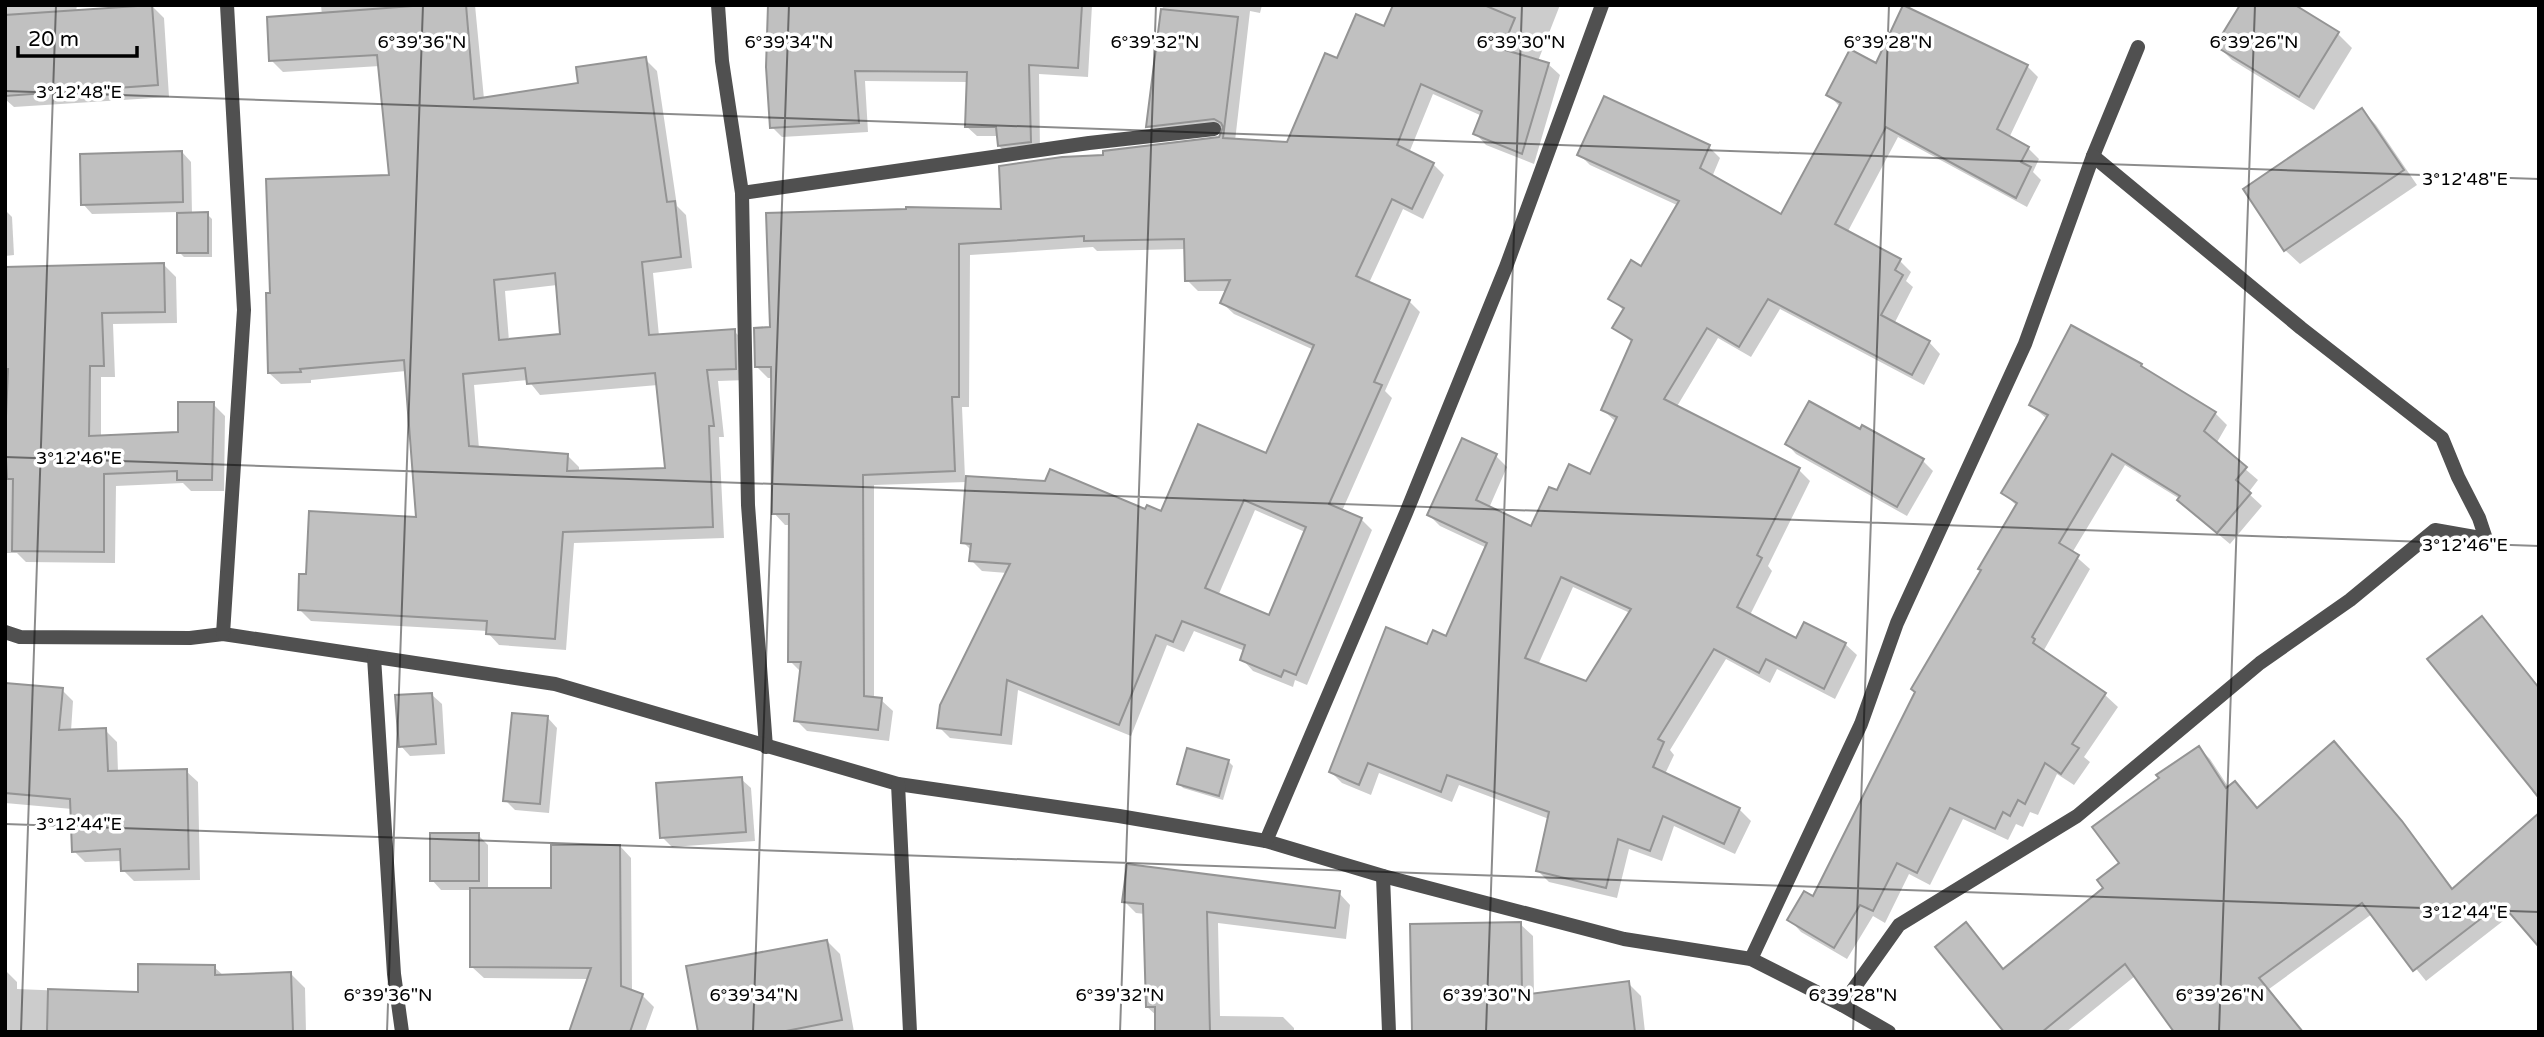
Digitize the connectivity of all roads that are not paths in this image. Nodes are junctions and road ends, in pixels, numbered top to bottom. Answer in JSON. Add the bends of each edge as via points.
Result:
{"nodes":[{"id":1,"x":228,"y":5,"type":"edge"},
{"id":2,"x":718,"y":5,"type":"edge"},
{"id":3,"x":1602,"y":5,"type":"edge"},
{"id":4,"x":2138,"y":47,"type":"dead end"},
{"id":5,"x":1214,"y":129,"type":"dead end"},
{"id":6,"x":2093,"y":156,"type":"junction"},
{"id":7,"x":742,"y":193,"type":"junction"},
{"id":8,"x":5,"y":632,"type":"edge"},
{"id":9,"x":223,"y":634,"type":"junction"},
{"id":10,"x":374,"y":657,"type":"junction"},
{"id":11,"x":766,"y":747,"type":"junction"},
{"id":12,"x":898,"y":784,"type":"junction"},
{"id":13,"x":1266,"y":841,"type":"junction"},
{"id":14,"x":1383,"y":876,"type":"junction"},
{"id":15,"x":1751,"y":959,"type":"junction"},
{"id":16,"x":1842,"y":1005,"type":"junction"},
{"id":17,"x":402,"y":1032,"type":"edge"},
{"id":18,"x":910,"y":1032,"type":"edge"},
{"id":19,"x":1389,"y":1032,"type":"edge"},
{"id":20,"x":1889,"y":1032,"type":"edge"}],
"edges":[{"from":1,"to":9,"type":"street","via":[[244,310]]},
{"from":2,"to":7,"type":"street"},
{"from":3,"to":13,"type":"street","via":[[1506,267]]},
{"from":4,"to":6,"type":"street"},
{"from":5,"to":7,"type":"street"},
{"from":6,"to":15,"type":"street","via":[[2025,344],[1897,623],[1861,724]]},
{"from":6,"to":16,"type":"street","via":[[2442,438],[2486,539],[2435,530],[2350,600],[2260,663],[2077,816],[1899,926]]},
{"from":7,"to":11,"type":"street","via":[[748,505]]},
{"from":8,"to":9,"type":"street","via":[[20,637],[190,638]]},
{"from":9,"to":10,"type":"street"},
{"from":10,"to":11,"type":"street","via":[[555,684]]},
{"from":10,"to":17,"type":"street","via":[[394,974]]},
{"from":11,"to":12,"type":"street"},
{"from":12,"to":13,"type":"street"},
{"from":12,"to":18,"type":"street"},
{"from":13,"to":14,"type":"street"},
{"from":14,"to":15,"type":"street","via":[[1624,939]]},
{"from":14,"to":19,"type":"street"},
{"from":15,"to":16,"type":"street"},
{"from":16,"to":20,"type":"street"}]}
